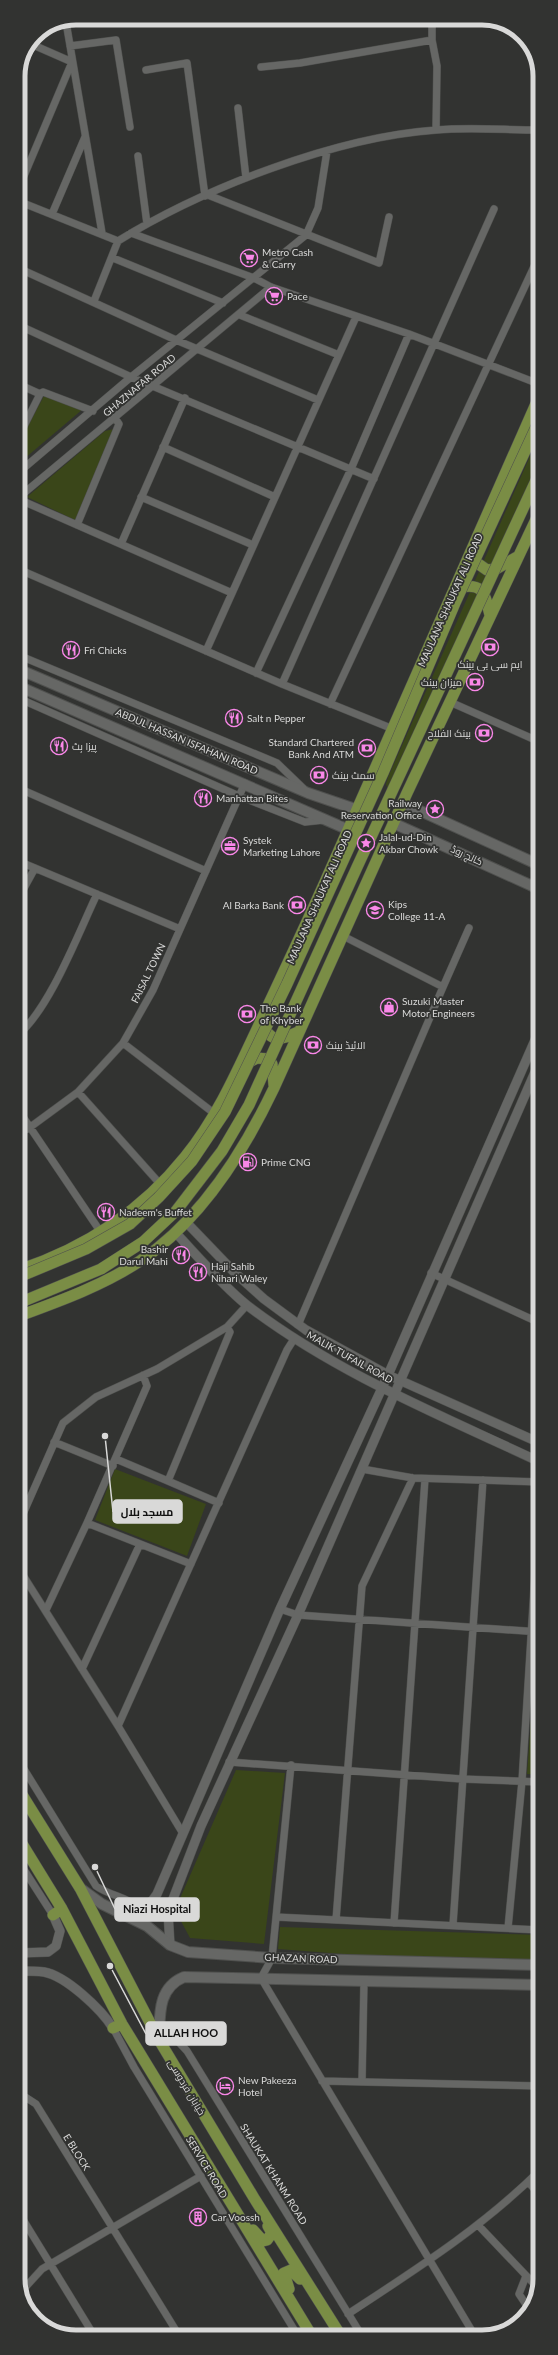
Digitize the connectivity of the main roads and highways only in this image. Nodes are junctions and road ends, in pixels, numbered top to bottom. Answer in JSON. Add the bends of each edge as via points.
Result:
{"nodes":[{"id":1,"x":533,"y":411,"type":"edge"},
{"id":2,"x":533,"y":434,"type":"edge"},
{"id":3,"x":533,"y":487,"type":"edge"},
{"id":4,"x":533,"y":525,"type":"edge"},
{"id":5,"x":474,"y":547,"type":"junction"},
{"id":6,"x":517,"y":557,"type":"junction"},
{"id":7,"x":455,"y":588,"type":"junction"},
{"id":8,"x":490,"y":615,"type":"junction"},
{"id":9,"x":25,"y":672,"type":"edge"},
{"id":10,"x":25,"y":689,"type":"edge"},
{"id":11,"x":402,"y":803,"type":"junction"},
{"id":12,"x":358,"y":810,"type":"junction"},
{"id":13,"x":394,"y":823,"type":"junction"},
{"id":14,"x":349,"y":830,"type":"junction"},
{"id":15,"x":533,"y":861,"type":"edge"},
{"id":16,"x":533,"y":886,"type":"edge"},
{"id":17,"x":261,"y":1021,"type":"junction"},
{"id":18,"x":298,"y":1032,"type":"junction"},
{"id":19,"x":239,"y":1066,"type":"junction"},
{"id":20,"x":274,"y":1088,"type":"junction"},
{"id":21,"x":25,"y":1268,"type":"edge"},
{"id":22,"x":25,"y":1274,"type":"edge"},
{"id":23,"x":25,"y":1301,"type":"edge"},
{"id":24,"x":25,"y":1314,"type":"edge"},
{"id":25,"x":25,"y":1800,"type":"edge"},
{"id":26,"x":25,"y":1850,"type":"edge"},
{"id":27,"x":80,"y":1888,"type":"junction"},
{"id":28,"x":533,"y":1965,"type":"edge"},
{"id":29,"x":533,"y":1985,"type":"edge"},
{"id":30,"x":159,"y":2040,"type":"junction"},
{"id":31,"x":254,"y":2198,"type":"junction"},
{"id":32,"x":234,"y":2209,"type":"junction"},
{"id":33,"x":330,"y":2319,"type":"junction"},
{"id":34,"x":308,"y":2330,"type":"edge"},
{"id":35,"x":308,"y":2330,"type":"edge"},
{"id":36,"x":337,"y":2330,"type":"edge"}],
"edges":[{"from":1,"to":5,"type":"main road","name":"MAULANA SHAUKAT ALI ROAD"},
{"from":2,"to":22,"type":"main road","bridge":true,"via":[[376,787],[225,1112],[192,1161],[160,1197],[130,1224],[86,1249]]},
{"from":3,"to":23,"type":"main road","bridge":true,"via":[[249,1105],[222,1151],[176,1211],[143,1242],[101,1269]]},
{"from":4,"to":6,"type":"main road"},
{"from":5,"to":6,"type":"main road","via":[[477,563],[487,570],[496,569]]},
{"from":5,"to":7,"type":"main road","name":"MAULANA SHAUKAT ALI ROAD"},
{"from":6,"to":8,"type":"main road"},
{"from":7,"to":8,"type":"main road","via":[[471,585],[481,589],[486,597]]},
{"from":7,"to":12,"type":"main road","name":"MAULANA SHAUKAT ALI ROAD"},
{"from":8,"to":11,"type":"main road"},
{"from":9,"to":12,"type":"main road","name":"ABDUL HASSAN ISFAHANI ROAD","via":[[308,792]]},
{"from":10,"to":14,"type":"main road","name":"ABDUL HASSAN ISFAHANI ROAD"},
{"from":11,"to":13,"type":"main road"},
{"from":11,"to":15,"type":"main road","name":"کالج روڈ"},
{"from":12,"to":14,"type":"main road","name":"MAULANA SHAUKAT ALI ROAD"},
{"from":13,"to":16,"type":"main road","name":"کالج روڈ"},
{"from":13,"to":18,"type":"main road"},
{"from":14,"to":17,"type":"main road","name":"MAULANA SHAUKAT ALI ROAD"},
{"from":17,"to":18,"type":"main road","via":[[266,1033],[273,1038],[281,1039]]},
{"from":17,"to":19,"type":"main road","name":"MAULANA SHAUKAT ALI ROAD"},
{"from":18,"to":20,"type":"main road"},
{"from":19,"to":20,"type":"main road","via":[[257,1058],[268,1059],[272,1064]]},
{"from":19,"to":21,"type":"main road","name":"MAULANA SHAUKAT ALI ROAD","via":[[215,1114],[184,1159],[147,1200],[102,1234]]},
{"from":20,"to":24,"type":"main road","via":[[254,1130],[238,1154],[176,1233],[139,1261],[112,1276]]},
{"from":25,"to":27,"type":"main road","name":"خیابان فردوسی"},
{"from":26,"to":32,"type":"main road","via":[[118,2026]]},
{"from":27,"to":28,"type":"main road","name":"GHAZAN ROAD","via":[[102,1904],[147,1926],[170,1944],[195,1954]]},
{"from":27,"to":30,"type":"main road","name":"خیابان فردوسی"},
{"from":29,"to":30,"type":"main road","name":"GHAZAN ROAD","via":[[198,1976],[176,1980],[170,1985],[163,1997]]},
{"from":30,"to":31,"type":"main road","name":"خیابان فردوسی"},
{"from":31,"to":32,"type":"main road","via":[[272,2233],[267,2240],[260,2239]]},
{"from":31,"to":33,"type":"main road","name":"خیابان فردوسی"},
{"from":32,"to":34,"type":"main road"},
{"from":33,"to":35,"type":"main road","via":[[296,2273],[287,2271],[283,2277]]},
{"from":33,"to":36,"type":"main road","name":"خیابان فردوسی"}]}
